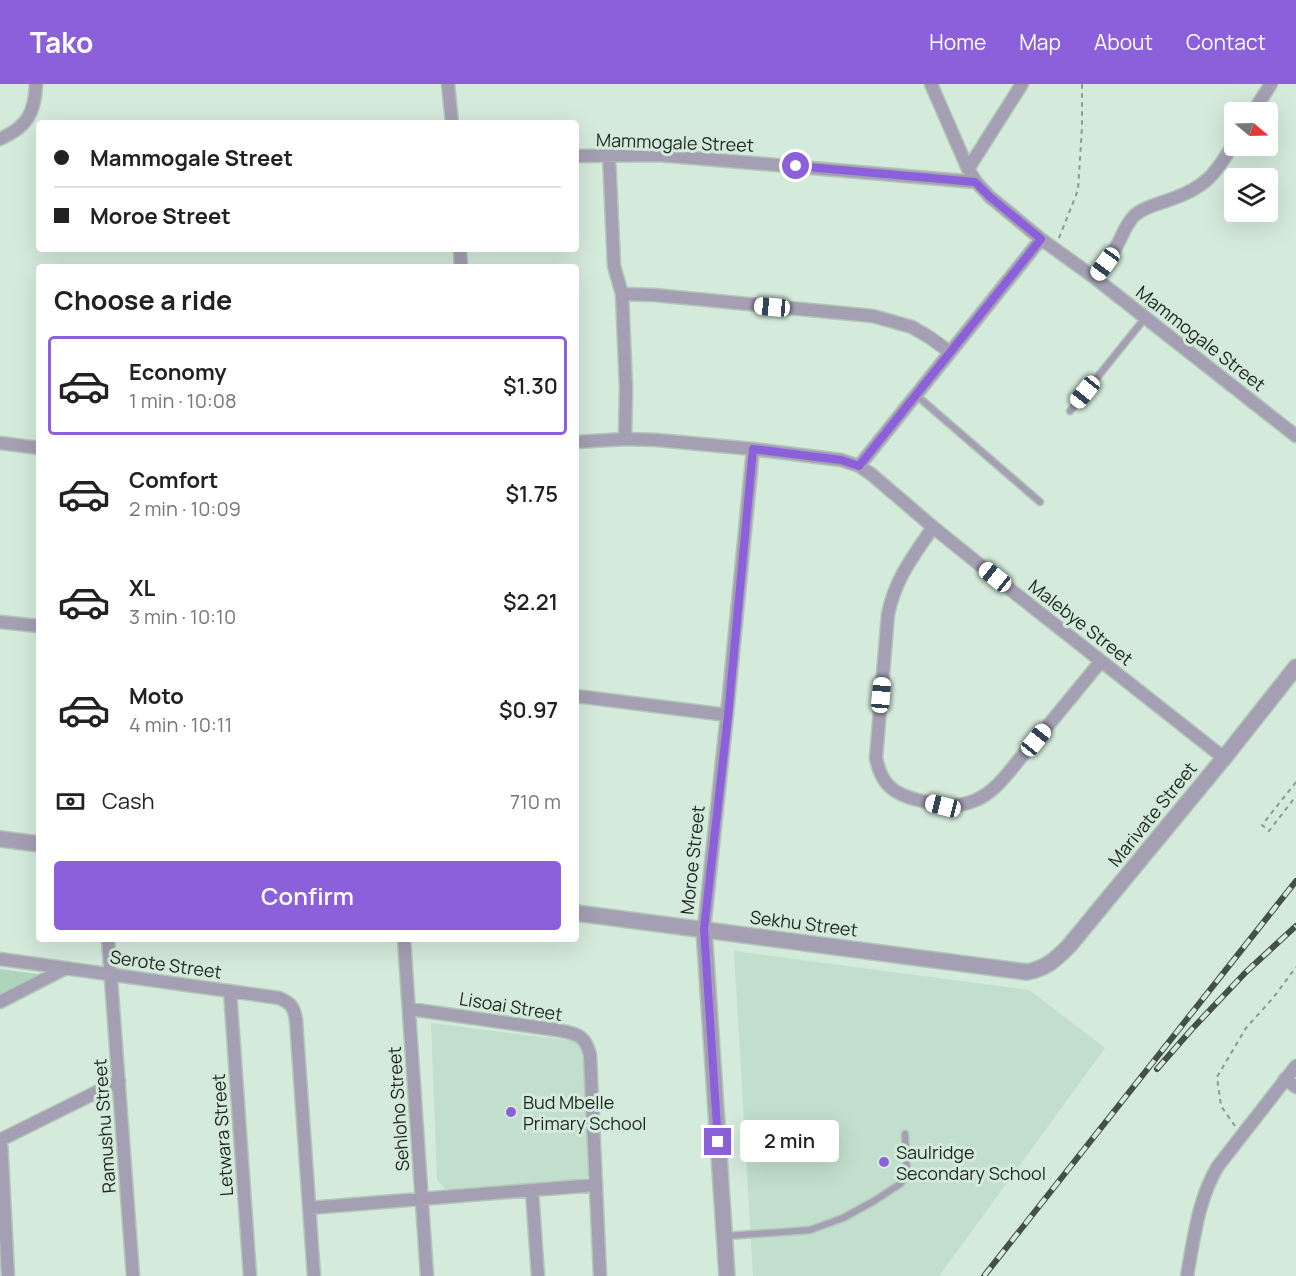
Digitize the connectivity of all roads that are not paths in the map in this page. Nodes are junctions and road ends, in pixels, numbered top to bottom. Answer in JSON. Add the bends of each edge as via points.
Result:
{"nodes":[{"id":1,"x":36,"y":84,"type":"edge"},
{"id":2,"x":448,"y":84,"type":"edge"},
{"id":3,"x":931,"y":84,"type":"edge"},
{"id":4,"x":1022,"y":84,"type":"edge"},
{"id":5,"x":1271,"y":84,"type":"edge"},
{"id":6,"x":1259,"y":102,"type":"edge"},
{"id":7,"x":452,"y":120,"type":"edge"},
{"id":8,"x":0,"y":139,"type":"edge"},
{"id":9,"x":579,"y":156,"type":"edge"},
{"id":10,"x":609,"y":156,"type":"junction"},
{"id":11,"x":1226,"y":156,"type":"edge"},
{"id":12,"x":968,"y":169,"type":"junction"},
{"id":13,"x":975,"y":182,"type":"junction"},
{"id":14,"x":1041,"y":239,"type":"junction"},
{"id":15,"x":1095,"y":278,"type":"junction"},
{"id":16,"x":622,"y":294,"type":"junction"},
{"id":17,"x":1145,"y":318,"type":"junction"},
{"id":18,"x":950,"y":352,"type":"junction"},
{"id":19,"x":916,"y":395,"type":"junction"},
{"id":20,"x":1070,"y":411,"type":"dead end"},
{"id":21,"x":1296,"y":436,"type":"edge"},
{"id":22,"x":625,"y":439,"type":"junction"},
{"id":23,"x":579,"y":442,"type":"edge"},
{"id":24,"x":0,"y":443,"type":"edge"},
{"id":25,"x":36,"y":448,"type":"edge"},
{"id":26,"x":753,"y":449,"type":"junction"},
{"id":27,"x":859,"y":466,"type":"junction"},
{"id":28,"x":1040,"y":502,"type":"dead end"},
{"id":29,"x":933,"y":527,"type":"junction"},
{"id":30,"x":0,"y":622,"type":"edge"},
{"id":31,"x":36,"y":626,"type":"edge"},
{"id":32,"x":1101,"y":661,"type":"junction"},
{"id":33,"x":1296,"y":667,"type":"edge"},
{"id":34,"x":579,"y":696,"type":"edge"},
{"id":35,"x":728,"y":716,"type":"junction"},
{"id":36,"x":1224,"y":758,"type":"junction"},
{"id":37,"x":0,"y":839,"type":"edge"},
{"id":38,"x":36,"y":844,"type":"edge"},
{"id":39,"x":579,"y":913,"type":"edge"},
{"id":40,"x":704,"y":929,"type":"junction"},
{"id":41,"x":108,"y":942,"type":"edge"},
{"id":42,"x":404,"y":942,"type":"edge"},
{"id":43,"x":0,"y":959,"type":"edge"},
{"id":44,"x":66,"y":968,"type":"junction"},
{"id":45,"x":1027,"y":972,"type":"joint"},
{"id":46,"x":111,"y":974,"type":"junction"},
{"id":47,"x":230,"y":991,"type":"junction"},
{"id":48,"x":0,"y":1002,"type":"edge"},
{"id":49,"x":410,"y":1009,"type":"junction"},
{"id":50,"x":1296,"y":1066,"type":"edge"},
{"id":51,"x":1285,"y":1079,"type":"junction"},
{"id":52,"x":118,"y":1081,"type":"junction"},
{"id":53,"x":1296,"y":1087,"type":"edge"},
{"id":54,"x":905,"y":1134,"type":"dead end"},
{"id":55,"x":0,"y":1139,"type":"edge"},
{"id":56,"x":595,"y":1185,"type":"junction"},
{"id":57,"x":532,"y":1191,"type":"junction"},
{"id":58,"x":422,"y":1200,"type":"junction"},
{"id":59,"x":309,"y":1208,"type":"junction"},
{"id":60,"x":724,"y":1236,"type":"junction"},
{"id":61,"x":4,"y":1265,"type":"edge"},
{"id":62,"x":8,"y":1276,"type":"edge"},
{"id":63,"x":133,"y":1276,"type":"edge"},
{"id":64,"x":250,"y":1276,"type":"edge"},
{"id":65,"x":314,"y":1276,"type":"edge"},
{"id":66,"x":427,"y":1276,"type":"edge"},
{"id":67,"x":538,"y":1276,"type":"edge"},
{"id":68,"x":600,"y":1276,"type":"edge"},
{"id":69,"x":727,"y":1276,"type":"edge"},
{"id":70,"x":1187,"y":1276,"type":"edge"}],
"edges":[{"from":1,"to":8,"type":"street","via":[[30,116],[21,128]]},
{"from":2,"to":7,"type":"street"},
{"from":3,"to":12,"type":"street"},
{"from":4,"to":12,"type":"street"},
{"from":5,"to":6,"type":"street"},
{"from":9,"to":10,"type":"street","name":"Mammogale Street"},
{"from":10,"to":13,"type":"street","name":"Mammogale Street","via":[[658,155]]},
{"from":10,"to":16,"type":"street","via":[[614,266]]},
{"from":11,"to":15,"type":"street","via":[[1199,187],[1134,216]]},
{"from":12,"to":13,"type":"street"},
{"from":13,"to":14,"type":"street","name":"Mammogale Street"},
{"from":14,"to":15,"type":"street","name":"Mammogale Street"},
{"from":14,"to":18,"type":"street"},
{"from":15,"to":17,"type":"street","name":"Mammogale Street"},
{"from":16,"to":18,"type":"street","via":[[873,316],[912,327]]},
{"from":16,"to":22,"type":"street"},
{"from":17,"to":20,"type":"lane"},
{"from":17,"to":21,"type":"street","name":"Mammogale Street"},
{"from":18,"to":19,"type":"street"},
{"from":19,"to":27,"type":"street"},
{"from":19,"to":28,"type":"lane"},
{"from":22,"to":23,"type":"street","name":"Malebye Street"},
{"from":22,"to":26,"type":"street","name":"Malebye Street"},
{"from":24,"to":25,"type":"street"},
{"from":26,"to":27,"type":"street","name":"Malebye Street","via":[[841,460]]},
{"from":26,"to":35,"type":"street","name":"Moroe Street"},
{"from":27,"to":29,"type":"street","name":"Malebye Street"},
{"from":29,"to":32,"type":"street","name":"Malebye Street"},
{"from":29,"to":32,"type":"street","via":[[903,572],[888,614],[876,758],[879,771],[892,789],[903,796],[943,806],[976,801],[998,784]]},
{"from":30,"to":31,"type":"street"},
{"from":32,"to":36,"type":"street","name":"Malebye Street"},
{"from":33,"to":36,"type":"street","name":"Marivate Street"},
{"from":34,"to":35,"type":"street"},
{"from":35,"to":40,"type":"street","name":"Moroe Street"},
{"from":36,"to":45,"type":"street","name":"Marivate Street","via":[[1069,946],[1041,969]]},
{"from":37,"to":38,"type":"street"},
{"from":39,"to":40,"type":"street","name":"Sekhu Street"},
{"from":40,"to":45,"type":"street","name":"Sekhu Street"},
{"from":40,"to":60,"type":"street","name":"Moroe Street"},
{"from":41,"to":46,"type":"street","name":"Ramushu Street"},
{"from":42,"to":49,"type":"street","name":"Sehloho Street"},
{"from":43,"to":44,"type":"street","name":"Serote Street"},
{"from":44,"to":46,"type":"street","name":"Serote Street"},
{"from":44,"to":48,"type":"street"},
{"from":46,"to":47,"type":"street","name":"Serote Street"},
{"from":46,"to":52,"type":"street","name":"Ramushu Street"},
{"from":47,"to":59,"type":"street","name":"Serote Street","via":[[279,998],[290,1002],[294,1009]]},
{"from":47,"to":64,"type":"street","name":"Letwara Street"},
{"from":49,"to":56,"type":"street","name":"Lisoai Street","via":[[557,1030],[583,1039],[590,1055]]},
{"from":49,"to":58,"type":"street","name":"Sehloho Street"},
{"from":50,"to":51,"type":"street"},
{"from":51,"to":53,"type":"street"},
{"from":51,"to":70,"type":"street","via":[[1218,1166],[1206,1188]]},
{"from":52,"to":55,"type":"street"},
{"from":52,"to":63,"type":"street","name":"Ramushu Street"},
{"from":54,"to":60,"type":"lane","via":[[904,1179],[874,1201],[810,1230]]},
{"from":55,"to":61,"type":"street"},
{"from":56,"to":57,"type":"street"},
{"from":56,"to":68,"type":"street","name":"Lisoai Street"},
{"from":57,"to":58,"type":"street"},
{"from":57,"to":67,"type":"street"},
{"from":58,"to":59,"type":"street"},
{"from":58,"to":66,"type":"street","name":"Sehloho Street"},
{"from":59,"to":65,"type":"street"},
{"from":60,"to":69,"type":"street","name":"Moroe Street"},
{"from":61,"to":62,"type":"street"}]}
